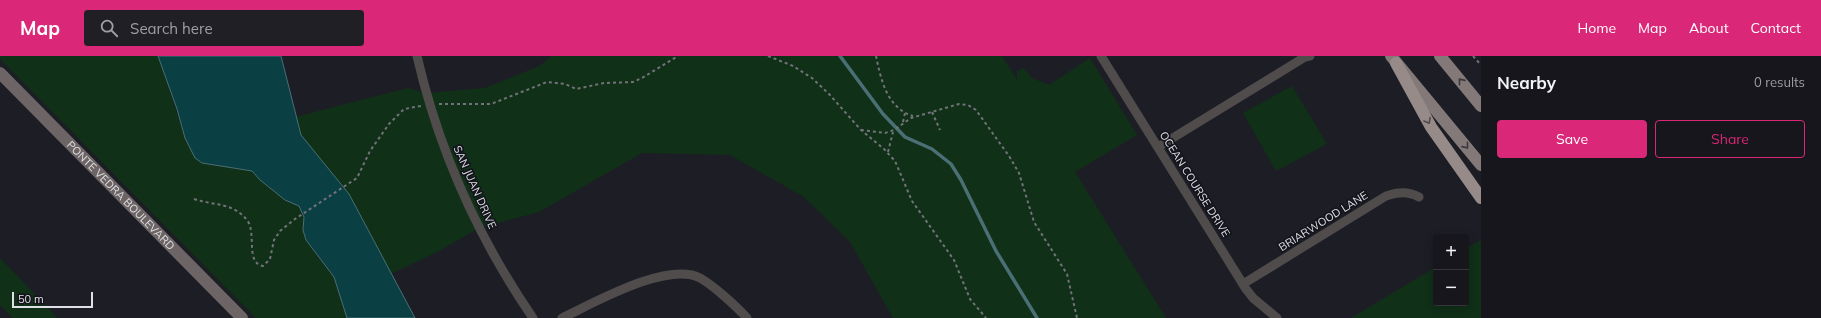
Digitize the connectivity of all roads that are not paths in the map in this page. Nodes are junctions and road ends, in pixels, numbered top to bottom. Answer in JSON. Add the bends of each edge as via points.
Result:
{"nodes":[{"id":1,"x":417,"y":56,"type":"edge"},
{"id":2,"x":1101,"y":56,"type":"edge"},
{"id":3,"x":1310,"y":56,"type":"edge"},
{"id":4,"x":1440,"y":56,"type":"edge"},
{"id":5,"x":1393,"y":59,"type":"edge"},
{"id":6,"x":0,"y":73,"type":"edge"},
{"id":7,"x":1481,"y":106,"type":"edge"},
{"id":8,"x":1158,"y":147,"type":"junction"},
{"id":9,"x":1481,"y":165,"type":"edge"},
{"id":10,"x":1419,"y":197,"type":"dead end"},
{"id":11,"x":1481,"y":198,"type":"edge"},
{"id":12,"x":1243,"y":284,"type":"junction"},
{"id":13,"x":242,"y":318,"type":"edge"},
{"id":14,"x":533,"y":318,"type":"edge"},
{"id":15,"x":562,"y":318,"type":"edge"},
{"id":16,"x":747,"y":318,"type":"edge"},
{"id":17,"x":1277,"y":318,"type":"edge"}],
"edges":[{"from":1,"to":14,"type":"street","name":"SAN JUAN DRIVE","via":[[429,105],[463,196],[494,257]]},
{"from":2,"to":8,"type":"street","name":"OCEAN COURSE DRIVE"},
{"from":3,"to":8,"type":"street","via":[[1284,69]]},
{"from":7,"to":4,"type":"main road","one_way":true},
{"from":5,"to":9,"type":"main road","one_way":true},
{"from":5,"to":11,"type":"highway","one_way":true,"via":[[1432,127]]},
{"from":6,"to":13,"type":"street","name":"PONTE VEDRA BOULEVARD"},
{"from":8,"to":12,"type":"street","name":"OCEAN COURSE DRIVE"},
{"from":10,"to":12,"type":"street","name":"BRIARWOOD LANE","via":[[1406,192],[1386,196]]},
{"from":12,"to":17,"type":"street","name":"OCEAN COURSE DRIVE","via":[[1253,298]]},
{"from":15,"to":16,"type":"street","via":[[618,292],[675,273],[701,279]]}]}
